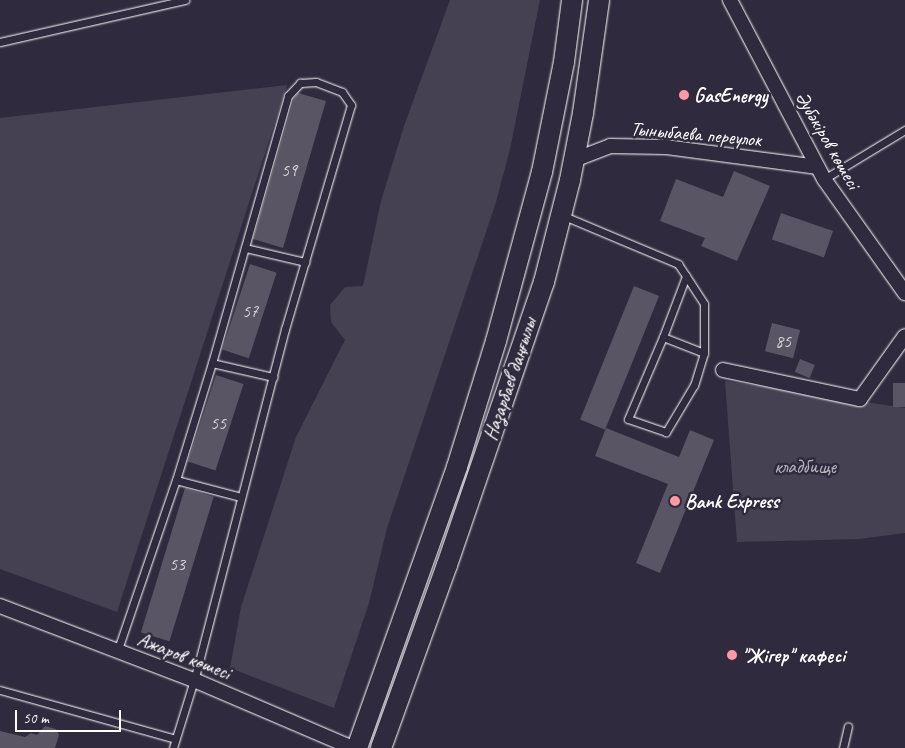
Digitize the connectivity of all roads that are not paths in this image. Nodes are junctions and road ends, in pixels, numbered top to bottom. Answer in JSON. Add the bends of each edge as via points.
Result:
{"nodes":[{"id":1,"x":185,"y":0,"type":"edge"},
{"id":2,"x":572,"y":0,"type":"edge"},
{"id":3,"x":599,"y":0,"type":"edge"},
{"id":4,"x":730,"y":0,"type":"edge"},
{"id":5,"x":0,"y":42,"type":"edge"},
{"id":6,"x":905,"y":130,"type":"edge"},
{"id":7,"x":574,"y":160,"type":"junction"},
{"id":8,"x":820,"y":173,"type":"junction"},
{"id":9,"x":561,"y":214,"type":"junction"},
{"id":10,"x":245,"y":248,"type":"junction"},
{"id":11,"x":305,"y":262,"type":"junction"},
{"id":12,"x":686,"y":276,"type":"junction"},
{"id":13,"x":905,"y":293,"type":"edge"},
{"id":14,"x":905,"y":336,"type":"edge"},
{"id":15,"x":664,"y":337,"type":"junction"},
{"id":16,"x":704,"y":353,"type":"junction"},
{"id":17,"x":212,"y":363,"type":"junction"},
{"id":18,"x":723,"y":370,"type":"dead end"},
{"id":19,"x":273,"y":378,"type":"junction"},
{"id":20,"x":176,"y":480,"type":"junction"},
{"id":21,"x":241,"y":497,"type":"junction"},
{"id":22,"x":0,"y":606,"type":"edge"},
{"id":23,"x":118,"y":652,"type":"junction"},
{"id":24,"x":194,"y":680,"type":"junction"},
{"id":25,"x":0,"y":690,"type":"edge"},
{"id":26,"x":848,"y":727,"type":"dead end"},
{"id":27,"x":176,"y":740,"type":"junction"},
{"id":28,"x":173,"y":748,"type":"edge"},
{"id":29,"x":352,"y":748,"type":"edge"},
{"id":30,"x":357,"y":748,"type":"edge"},
{"id":31,"x":381,"y":748,"type":"edge"},
{"id":32,"x":843,"y":748,"type":"edge"}],
"edges":[{"from":1,"to":5,"type":"lane"},
{"from":2,"to":30,"type":"main road","name":"Назарбаев даңғылы","via":[[564,62],[542,172],[496,341],[457,467]]},
{"from":3,"to":7,"type":"main road","name":"Назарбаев даңғылы"},
{"from":4,"to":8,"type":"street","name":"Әубәкіров көшесі"},
{"from":6,"to":8,"type":"lane"},
{"from":7,"to":8,"type":"street","name":"Тыныбаева переулок","via":[[610,146],[666,147]]},
{"from":7,"to":9,"type":"main road","name":"Назарбаев даңғылы"},
{"from":8,"to":13,"type":"street","name":"Әубәкіров көшесі"},
{"from":9,"to":12,"type":"lane","via":[[678,264]]},
{"from":9,"to":31,"type":"main road","name":"Назарбаев даңғылы","via":[[544,282]]},
{"from":10,"to":11,"type":"lane"},
{"from":10,"to":11,"type":"lane","via":[[288,96],[300,83],[316,82],[342,92],[351,104]]},
{"from":10,"to":17,"type":"lane"},
{"from":11,"to":19,"type":"lane"},
{"from":12,"to":15,"type":"lane"},
{"from":12,"to":16,"type":"lane","via":[[704,304]]},
{"from":14,"to":18,"type":"street","via":[[860,399]]},
{"from":15,"to":16,"type":"lane"},
{"from":15,"to":16,"type":"lane","via":[[628,419],[666,432],[694,385]]},
{"from":17,"to":19,"type":"lane"},
{"from":17,"to":20,"type":"lane"},
{"from":19,"to":21,"type":"lane"},
{"from":20,"to":21,"type":"lane"},
{"from":20,"to":23,"type":"lane"},
{"from":21,"to":24,"type":"lane"},
{"from":22,"to":23,"type":"street","name":"Ажаров көшесі"},
{"from":23,"to":24,"type":"street","name":"Ажаров көшесі"},
{"from":24,"to":27,"type":"lane"},
{"from":24,"to":29,"type":"street","name":"Ажаров көшесі"},
{"from":25,"to":27,"type":"lane"},
{"from":26,"to":32,"type":"lane"},
{"from":27,"to":28,"type":"lane"}]}
